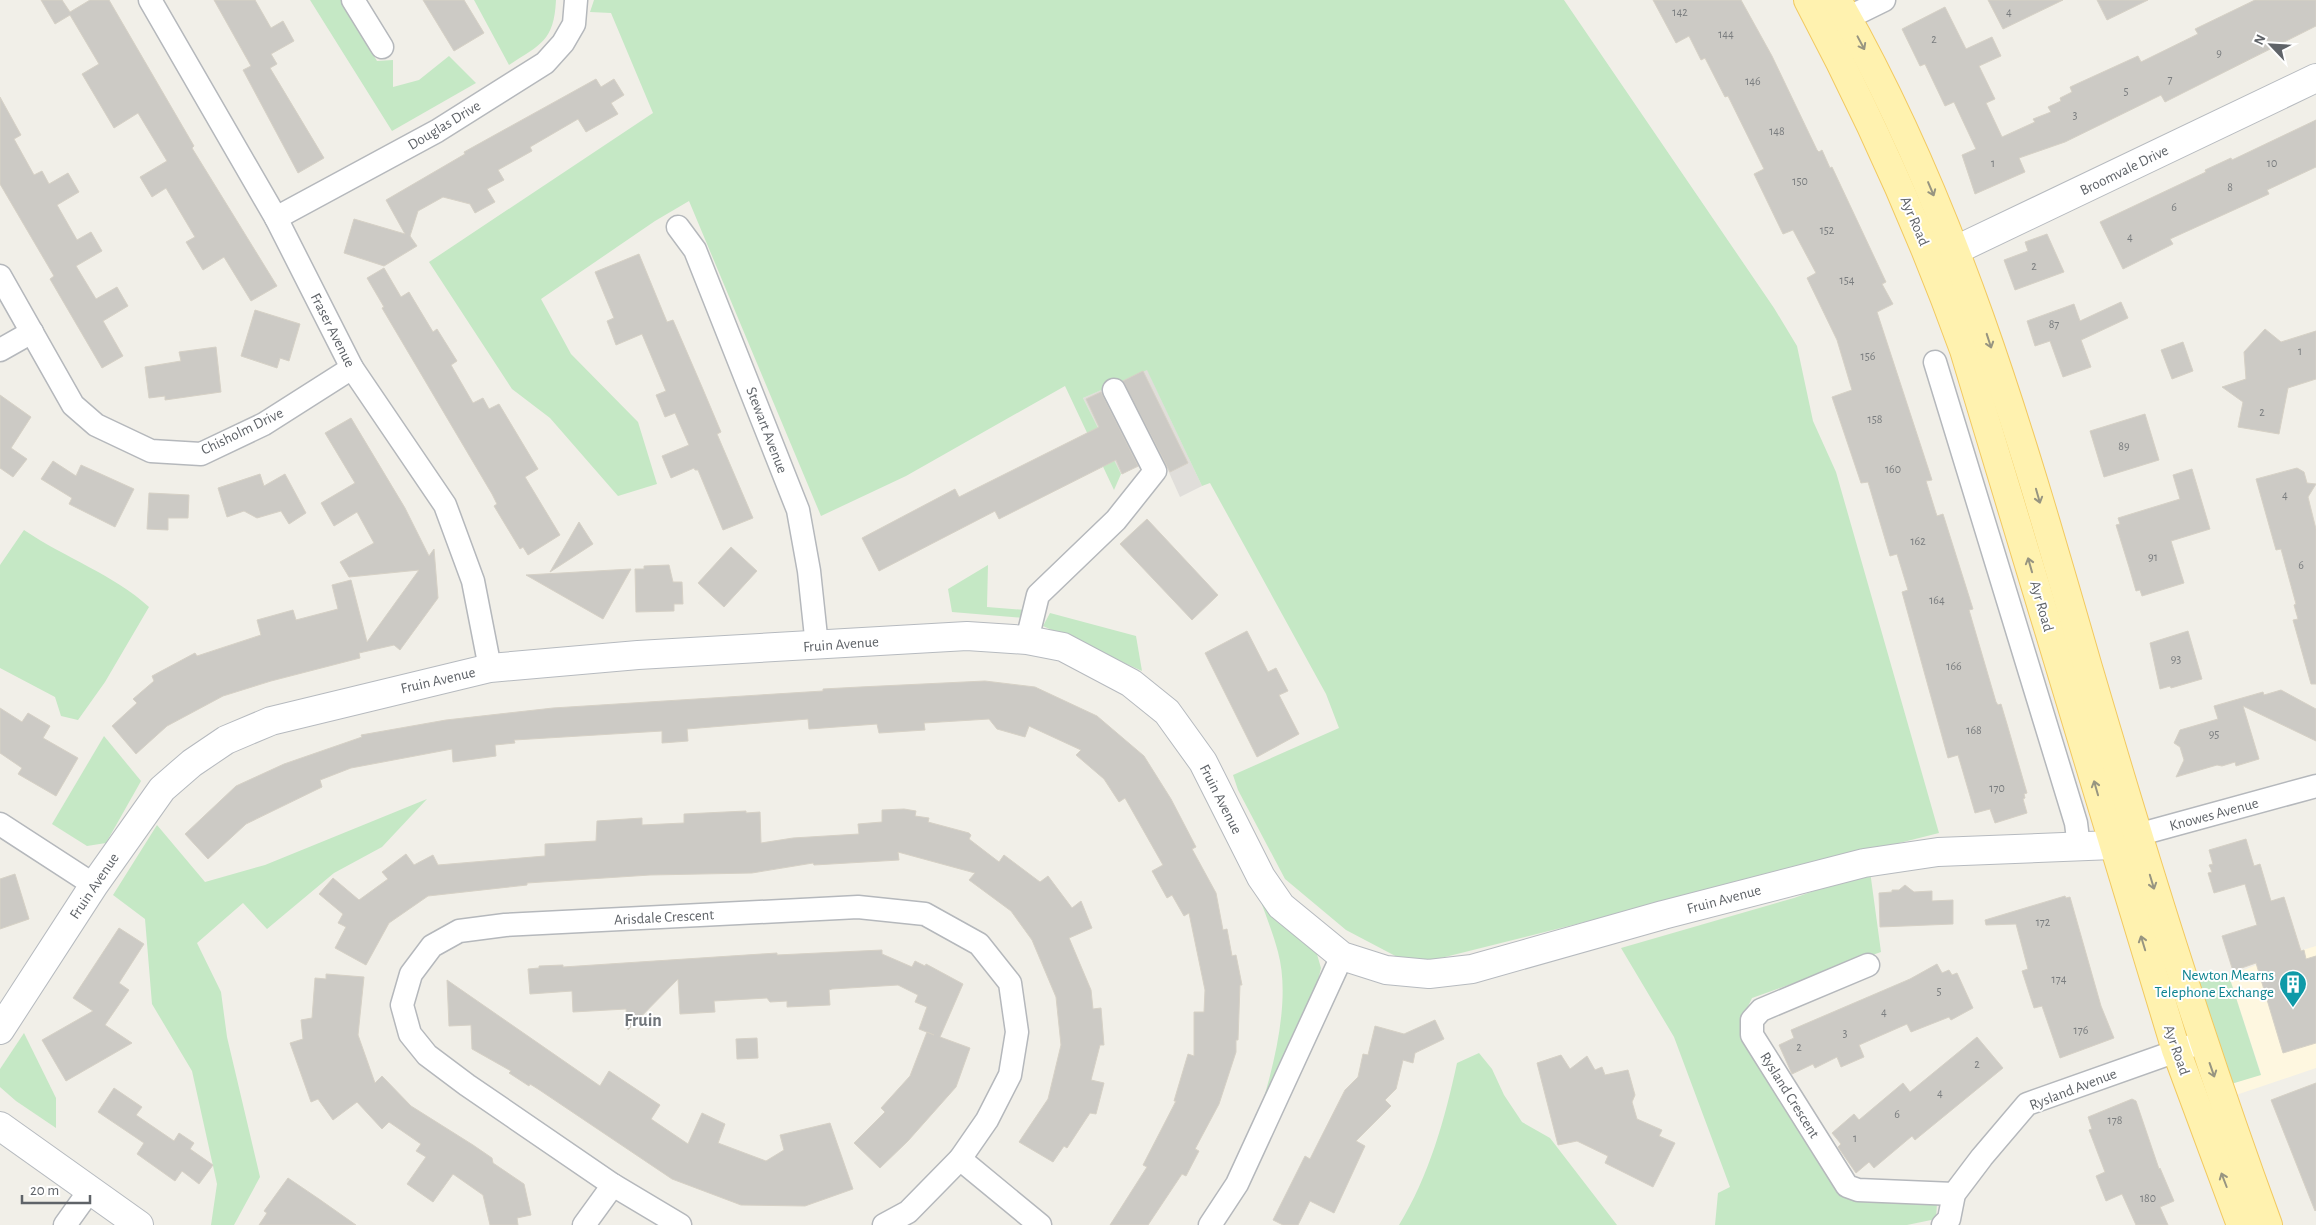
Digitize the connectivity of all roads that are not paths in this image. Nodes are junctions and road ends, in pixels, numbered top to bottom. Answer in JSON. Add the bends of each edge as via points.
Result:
{"nodes":[{"id":1,"x":150,"y":0,"type":"edge"},
{"id":2,"x":353,"y":0,"type":"edge"},
{"id":3,"x":576,"y":0,"type":"edge"},
{"id":4,"x":1808,"y":0,"type":"edge"},
{"id":5,"x":1884,"y":0,"type":"edge"},
{"id":6,"x":1842,"y":10,"type":"edge"},
{"id":7,"x":1824,"y":30,"type":"junction"},
{"id":8,"x":382,"y":47,"type":"dead end"},
{"id":9,"x":2316,"y":78,"type":"edge"},
{"id":10,"x":276,"y":218,"type":"junction"},
{"id":11,"x":678,"y":227,"type":"dead end"},
{"id":12,"x":1956,"y":250,"type":"junction"},
{"id":13,"x":1931,"y":259,"type":"junction"},
{"id":14,"x":0,"y":276,"type":"edge"},
{"id":15,"x":32,"y":332,"type":"junction"},
{"id":16,"x":0,"y":350,"type":"edge"},
{"id":17,"x":1935,"y":362,"type":"dead end"},
{"id":18,"x":352,"y":368,"type":"junction"},
{"id":19,"x":1114,"y":390,"type":"dead end"},
{"id":20,"x":1028,"y":640,"type":"junction"},
{"id":21,"x":817,"y":646,"type":"junction"},
{"id":22,"x":490,"y":668,"type":"junction"},
{"id":23,"x":2316,"y":786,"type":"edge"},
{"id":24,"x":0,"y":824,"type":"edge"},
{"id":25,"x":2125,"y":840,"type":"junction"},
{"id":26,"x":2079,"y":847,"type":"junction"},
{"id":27,"x":94,"y":885,"type":"junction"},
{"id":28,"x":1342,"y":956,"type":"junction"},
{"id":29,"x":1868,"y":965,"type":"dead end"},
{"id":30,"x":0,"y":1030,"type":"edge"},
{"id":31,"x":2202,"y":1042,"type":"junction"},
{"id":32,"x":2176,"y":1050,"type":"junction"},
{"id":33,"x":0,"y":1126,"type":"edge"},
{"id":34,"x":960,"y":1159,"type":"junction"},
{"id":35,"x":613,"y":1185,"type":"junction"},
{"id":36,"x":90,"y":1190,"type":"junction"},
{"id":37,"x":1954,"y":1194,"type":"junction"},
{"id":38,"x":65,"y":1225,"type":"edge"},
{"id":39,"x":139,"y":1225,"type":"edge"},
{"id":40,"x":584,"y":1225,"type":"edge"},
{"id":41,"x":680,"y":1225,"type":"edge"},
{"id":42,"x":884,"y":1225,"type":"edge"},
{"id":43,"x":1040,"y":1225,"type":"edge"},
{"id":44,"x":1210,"y":1225,"type":"edge"},
{"id":45,"x":1943,"y":1225,"type":"edge"},
{"id":46,"x":2242,"y":1225,"type":"edge"},
{"id":47,"x":2268,"y":1225,"type":"edge"}],
"edges":[{"from":1,"to":10,"type":"street","name":"Fraser Avenue"},
{"from":2,"to":8,"type":"street"},
{"from":3,"to":10,"type":"street","name":"Douglas Drive","via":[[574,24],[563,43],[545,63],[437,131]]},
{"from":4,"to":7,"type":"main road","name":"Ayr Road"},
{"from":5,"to":6,"type":"street"},
{"from":6,"to":7,"type":"street"},
{"from":6,"to":12,"type":"main road","name":"Ayr Road","one_way":true,"via":[[1887,91]]},
{"from":7,"to":13,"type":"main road","name":"Ayr Road","via":[[1881,142]]},
{"from":9,"to":12,"type":"street","name":"Broomvale Drive"},
{"from":10,"to":18,"type":"street","name":"Fraser Avenue"},
{"from":11,"to":21,"type":"street","name":"Stewart Avenue","via":[[695,250],[798,510]]},
{"from":12,"to":13,"type":"street","name":"Broomvale Drive"},
{"from":12,"to":25,"type":"main road","name":"Ayr Road","one_way":true,"via":[[1984,324],[2030,470]]},
{"from":25,"to":13,"type":"main road","name":"Ayr Road","one_way":true},
{"from":14,"to":15,"type":"street","name":"Chisholm Drive"},
{"from":15,"to":16,"type":"street"},
{"from":15,"to":18,"type":"street","name":"Chisholm Drive","via":[[73,405],[96,425],[152,451],[201,454],[264,424]]},
{"from":17,"to":26,"type":"street","name":"Ayr Road","via":[[2076,823]]},
{"from":18,"to":22,"type":"street","name":"Fraser Avenue","via":[[445,505],[473,581]]},
{"from":19,"to":20,"type":"street","via":[[1155,471],[1116,520],[1038,595]]},
{"from":20,"to":21,"type":"street","name":"Fruin Avenue","via":[[968,636]]},
{"from":20,"to":28,"type":"street","name":"Fruin Avenue","via":[[1063,647],[1100,664],[1131,683],[1167,712],[1203,762],[1262,877],[1281,906]]},
{"from":21,"to":22,"type":"street","name":"Fruin Avenue","via":[[638,655]]},
{"from":22,"to":27,"type":"street","name":"Fruin Avenue","via":[[271,721],[226,740],[162,789]]},
{"from":23,"to":25,"type":"street","name":"Knowes Avenue"},
{"from":24,"to":27,"type":"street"},
{"from":25,"to":26,"type":"street","name":"Fruin Avenue"},
{"from":25,"to":31,"type":"main road","name":"Ayr Road","one_way":true},
{"from":32,"to":25,"type":"main road","name":"Ayr Road","one_way":true},
{"from":26,"to":28,"type":"street","name":"Fruin Avenue","via":[[1938,852],[1864,863],[1472,969],[1429,974],[1386,970]]},
{"from":27,"to":30,"type":"street","name":"Fruin Avenue"},
{"from":28,"to":44,"type":"street","via":[[1237,1184]]},
{"from":29,"to":37,"type":"street","name":"Rysland Crescent","via":[[1761,1010],[1752,1020],[1752,1035],[1847,1186],[1858,1190]]},
{"from":31,"to":32,"type":"street","name":"Rysland Avenue"},
{"from":31,"to":47,"type":"main road","name":"Ayr Road","one_way":true},
{"from":32,"to":37,"type":"street","name":"Rysland Avenue","via":[[2027,1104]]},
{"from":46,"to":32,"type":"main road","name":"Ayr Road","one_way":true},
{"from":33,"to":36,"type":"street"},
{"from":34,"to":35,"type":"street","name":"Arisdale Crescent","via":[[987,1120],[1010,1075],[1017,1032],[1010,982],[979,944],[925,914],[858,906],[505,925],[459,931],[432,946],[411,974],[402,1005],[410,1034],[427,1055],[467,1085]]},
{"from":34,"to":42,"type":"street","name":"Arisdale Crescent","via":[[908,1212]]},
{"from":34,"to":43,"type":"street"},
{"from":35,"to":40,"type":"street"},
{"from":35,"to":41,"type":"street","name":"Arisdale Crescent"},
{"from":36,"to":38,"type":"street"},
{"from":36,"to":39,"type":"street"},
{"from":37,"to":45,"type":"street","name":"Rysland Avenue","via":[[1949,1219]]}]}
